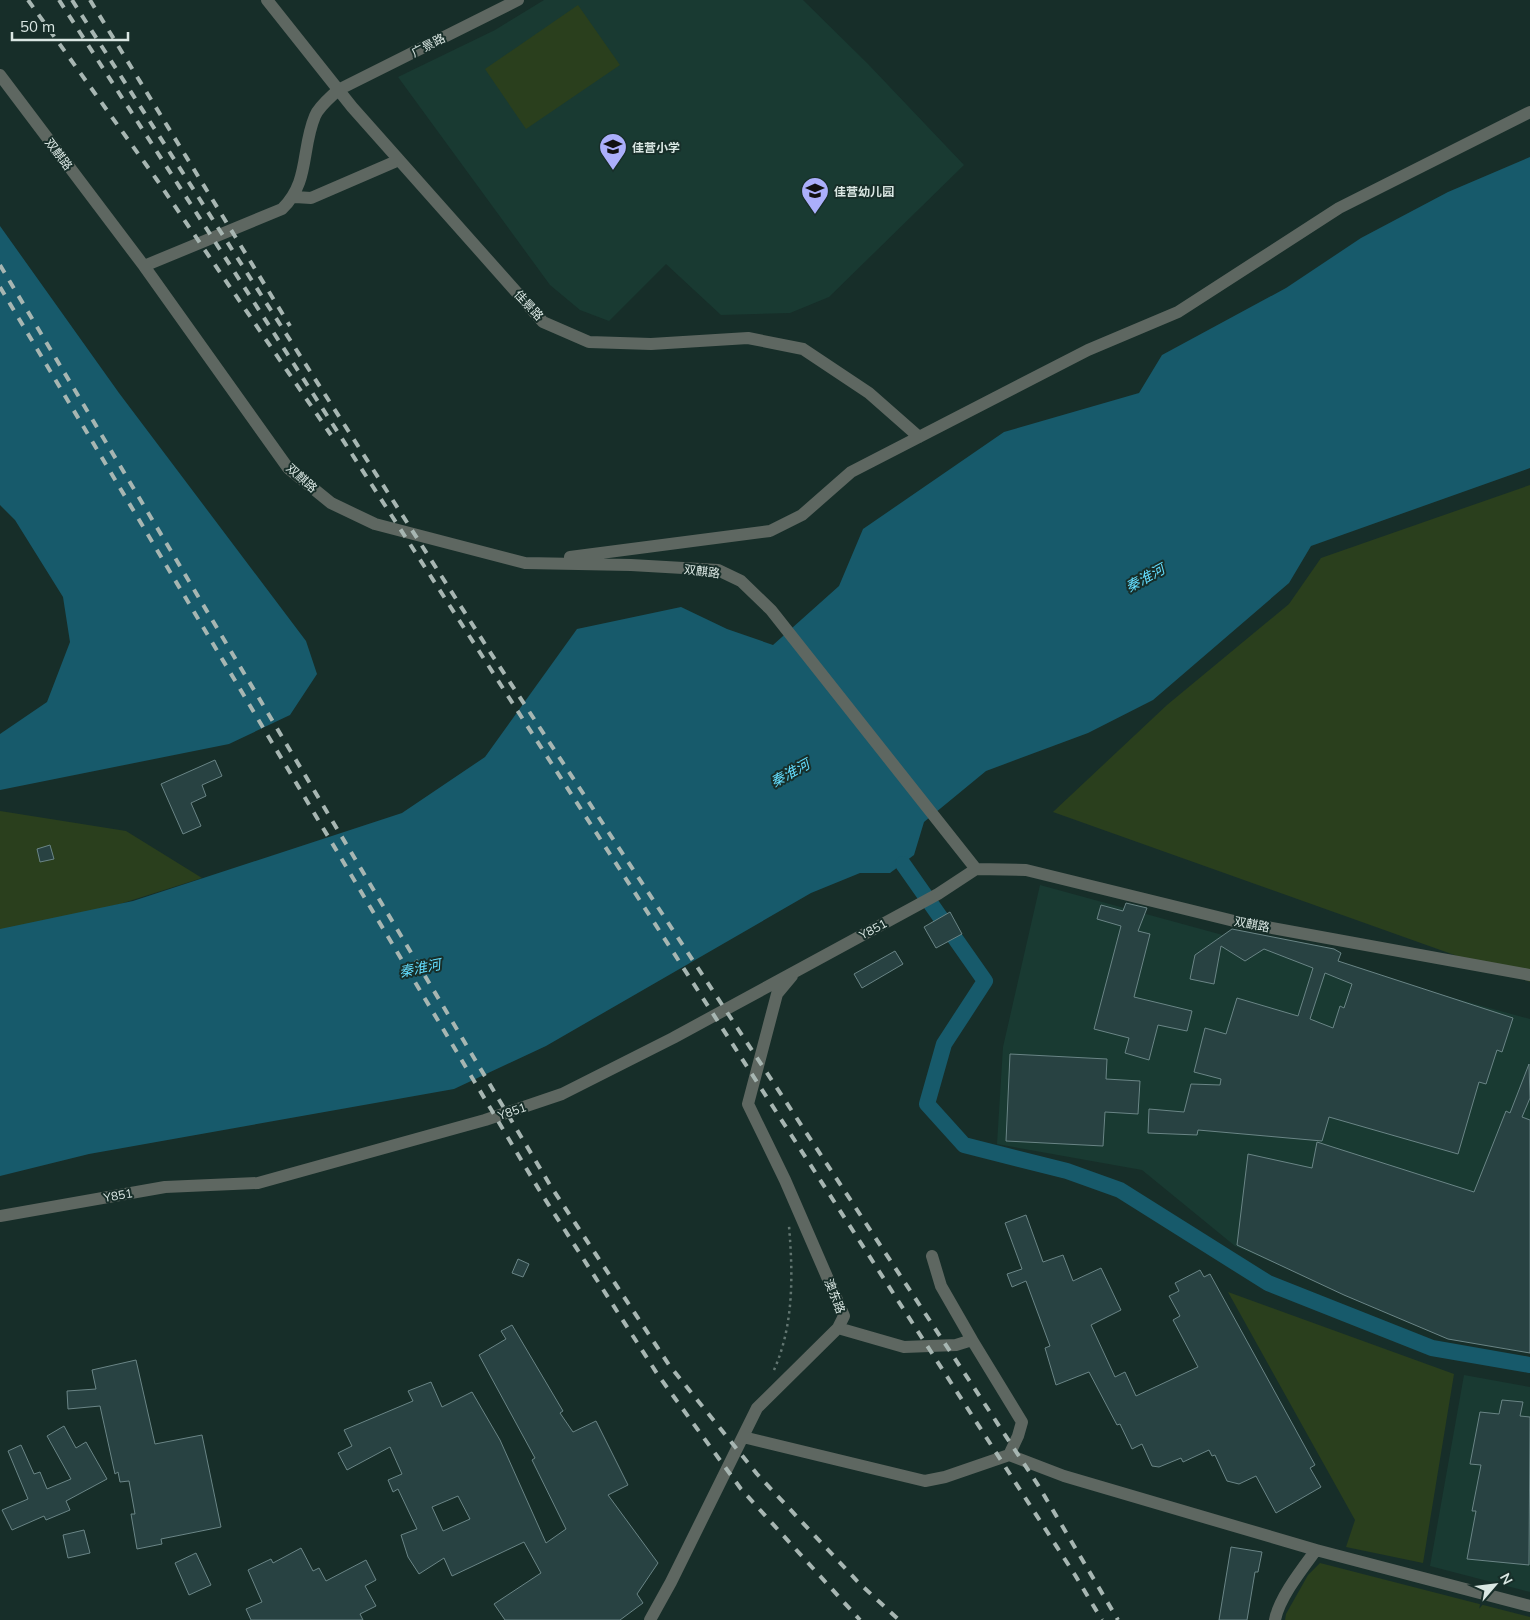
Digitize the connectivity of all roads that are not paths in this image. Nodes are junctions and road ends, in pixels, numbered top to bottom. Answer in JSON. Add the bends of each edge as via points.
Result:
{"nodes":[{"id":1,"x":267,"y":0,"type":"edge"},
{"id":2,"x":518,"y":0,"type":"edge"},
{"id":3,"x":0,"y":75,"type":"edge"},
{"id":4,"x":338,"y":90,"type":"junction"},
{"id":5,"x":1530,"y":112,"type":"edge"},
{"id":6,"x":398,"y":160,"type":"junction"},
{"id":7,"x":294,"y":198,"type":"junction"},
{"id":8,"x":144,"y":266,"type":"junction"},
{"id":9,"x":919,"y":437,"type":"junction"},
{"id":10,"x":525,"y":563,"type":"junction"},
{"id":11,"x":976,"y":869,"type":"junction"},
{"id":12,"x":796,"y":970,"type":"junction"},
{"id":13,"x":1530,"y":975,"type":"edge"},
{"id":14,"x":0,"y":1216,"type":"edge"},
{"id":15,"x":932,"y":1256,"type":"dead end"},
{"id":16,"x":838,"y":1328,"type":"junction"},
{"id":17,"x":972,"y":1340,"type":"junction"},
{"id":18,"x":743,"y":1437,"type":"junction"},
{"id":19,"x":1009,"y":1455,"type":"junction"},
{"id":20,"x":1316,"y":1550,"type":"junction"},
{"id":21,"x":1530,"y":1606,"type":"edge"},
{"id":22,"x":650,"y":1620,"type":"edge"},
{"id":23,"x":1275,"y":1620,"type":"edge"}],
"edges":[{"from":1,"to":4,"type":"street","name":"佳景路"},
{"from":2,"to":4,"type":"street","name":"广景路"},
{"from":3,"to":8,"type":"street","name":"双麒路"},
{"from":4,"to":6,"type":"street","name":"佳景路"},
{"from":4,"to":7,"type":"street","name":"广景路","via":[[315,114]]},
{"from":5,"to":9,"type":"street","via":[[1339,208],[1178,312],[1088,350]]},
{"from":6,"to":7,"type":"street","via":[[311,198]]},
{"from":6,"to":9,"type":"street","name":"佳景路","via":[[543,322],[589,342],[651,344],[748,338],[803,349],[869,393]]},
{"from":7,"to":8,"type":"street","via":[[282,209]]},
{"from":8,"to":10,"type":"street","name":"双麒路","via":[[288,468],[331,503],[375,524]]},
{"from":9,"to":10,"type":"street","via":[[851,472],[802,515],[770,531]]},
{"from":10,"to":11,"type":"street","name":"双麒路","via":[[718,570],[741,581],[771,610]]},
{"from":11,"to":12,"type":"street","name":"Y851","via":[[938,894]]},
{"from":11,"to":13,"type":"street","name":"双麒路","via":[[1026,870],[1234,921]]},
{"from":12,"to":14,"type":"street","name":"Y851","via":[[562,1094],[485,1120],[258,1183],[165,1187]]},
{"from":12,"to":16,"type":"street","name":"澳东路","via":[[777,994],[748,1104],[797,1206],[844,1316]]},
{"from":15,"to":17,"type":"street","via":[[941,1286]]},
{"from":16,"to":17,"type":"street","via":[[904,1347],[956,1345]]},
{"from":16,"to":18,"type":"street","name":"澳东路","via":[[757,1408]]},
{"from":17,"to":19,"type":"street","via":[[1022,1422]]},
{"from":18,"to":19,"type":"street","via":[[925,1481]]},
{"from":18,"to":22,"type":"street","name":"澳东路"},
{"from":19,"to":20,"type":"street","via":[[1064,1476]]},
{"from":20,"to":21,"type":"street"},
{"from":20,"to":23,"type":"street","via":[[1300,1571],[1276,1612]]}]}
